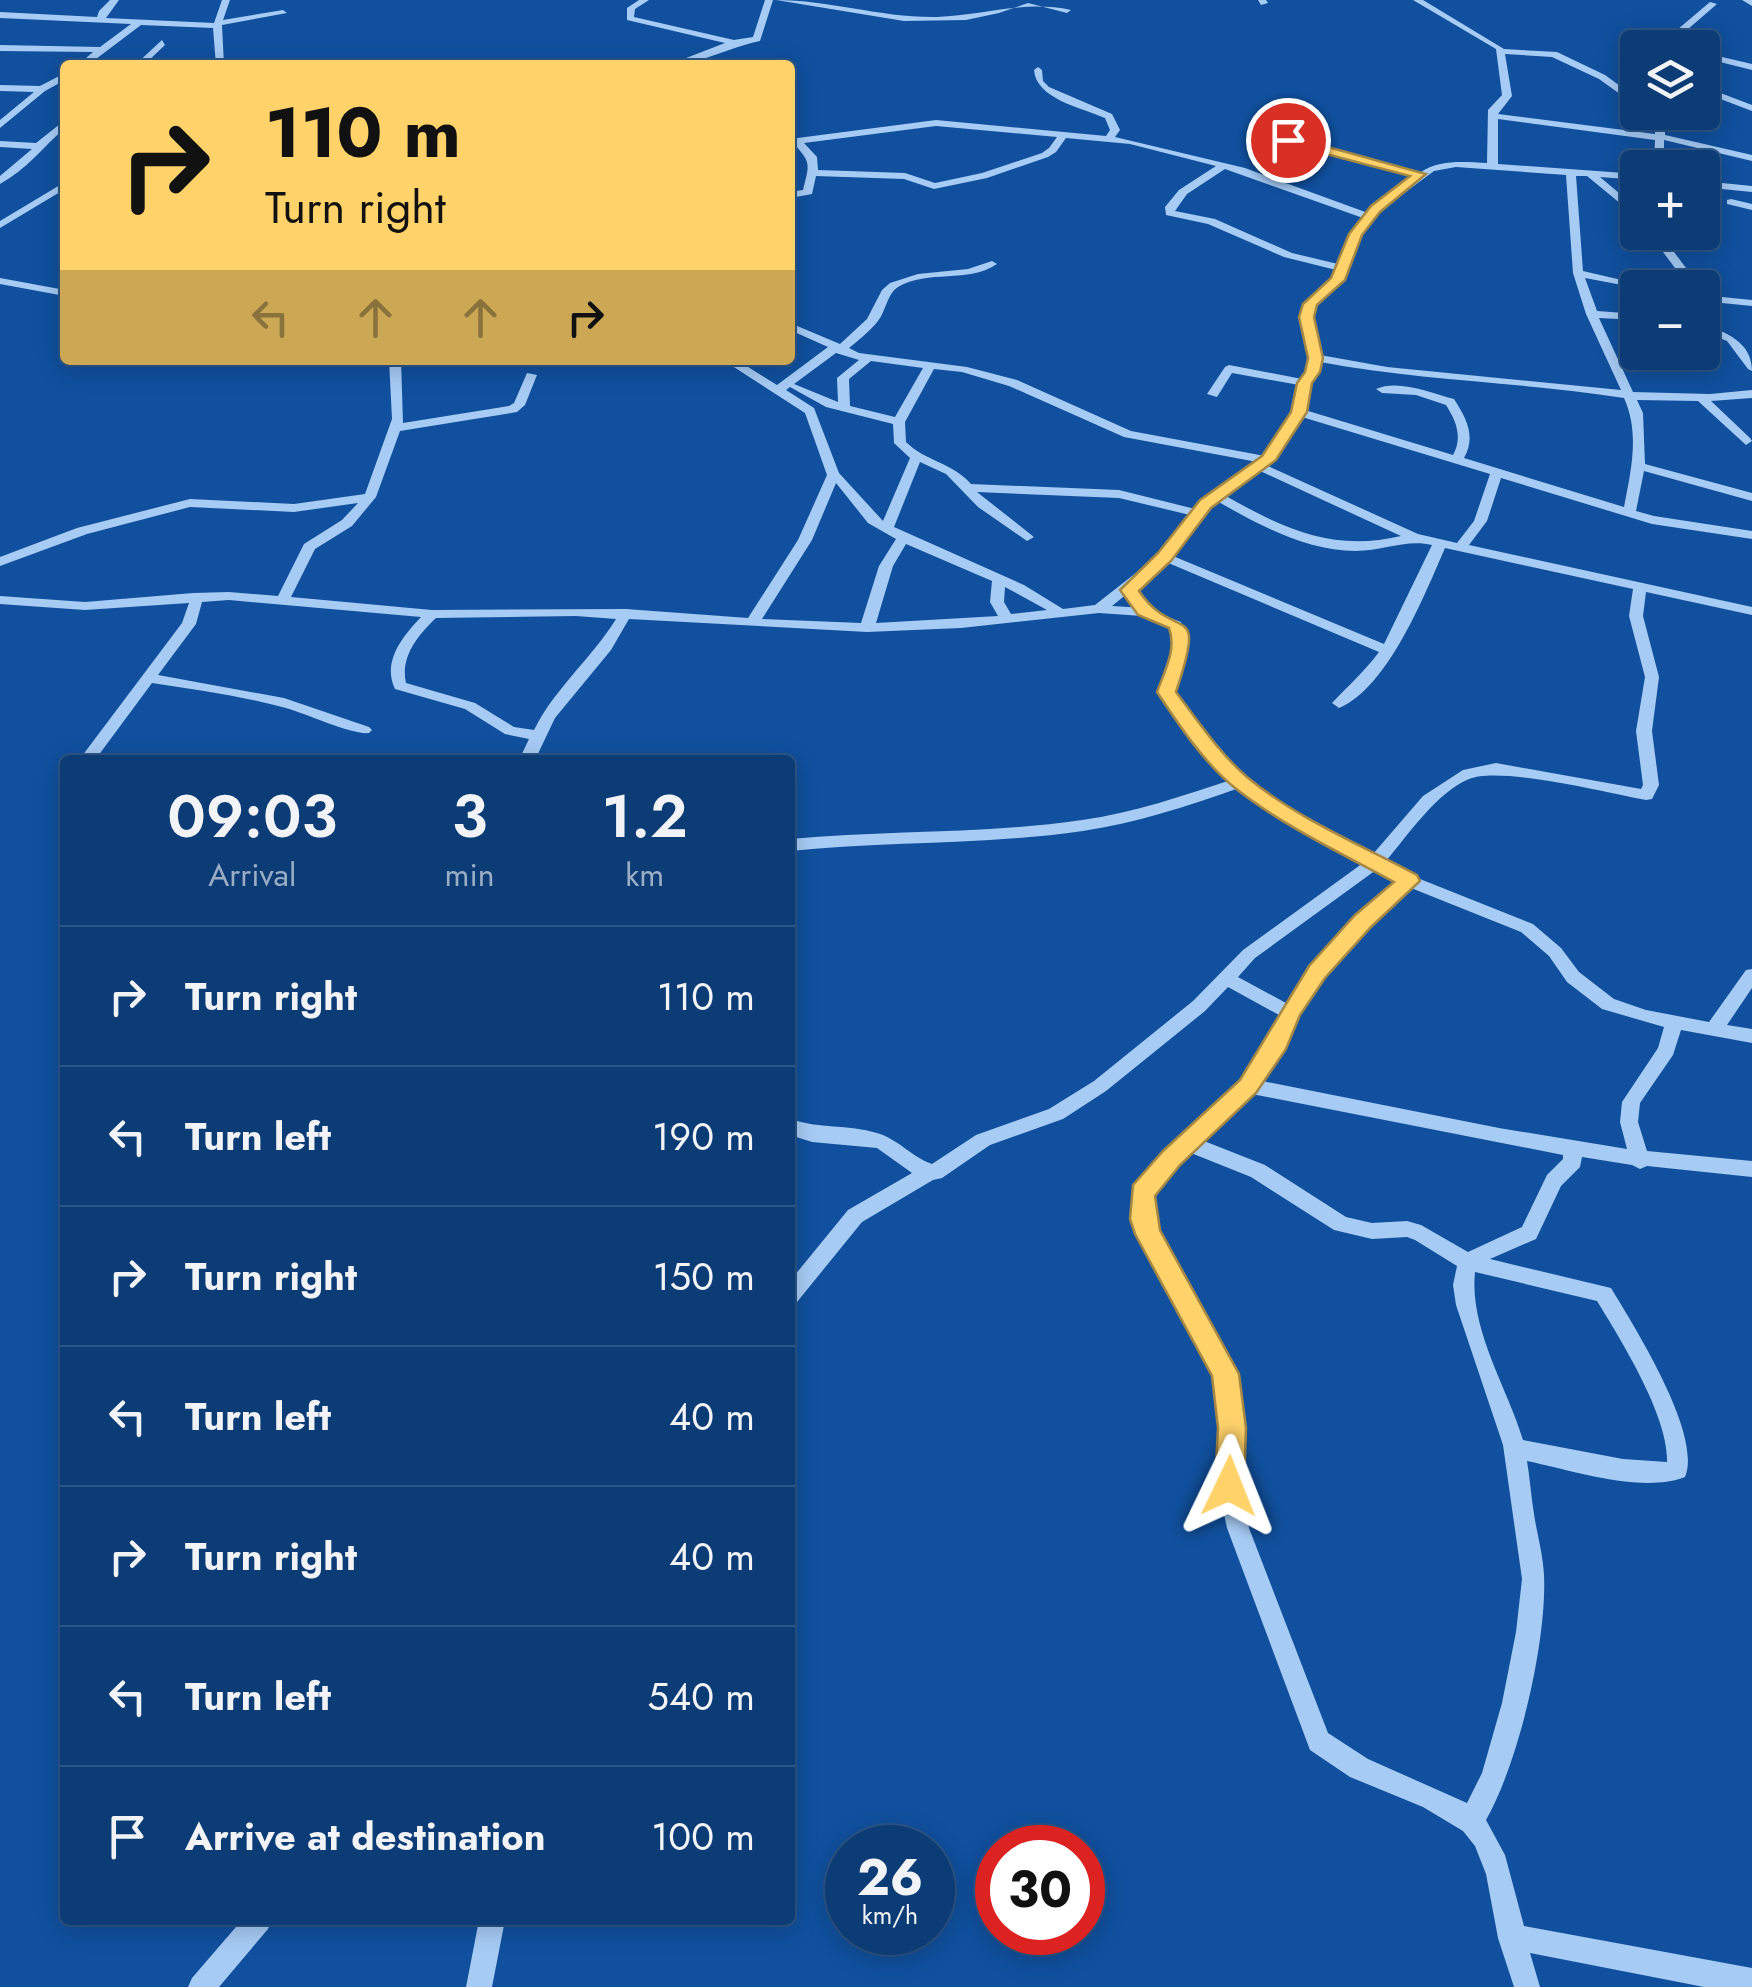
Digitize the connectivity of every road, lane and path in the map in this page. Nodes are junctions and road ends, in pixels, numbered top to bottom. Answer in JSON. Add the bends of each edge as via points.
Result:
{"nodes":[{"id":1,"x":115,"y":0,"type":"edge"},
{"id":2,"x":226,"y":0,"type":"edge"},
{"id":3,"x":645,"y":0,"type":"edge"},
{"id":4,"x":769,"y":0,"type":"edge"},
{"id":5,"x":780,"y":0,"type":"edge"},
{"id":6,"x":1027,"y":0,"type":"edge"},
{"id":7,"x":1417,"y":0,"type":"edge"},
{"id":8,"x":1713,"y":4,"type":"dead end"},
{"id":9,"x":1066,"y":10,"type":"dead end"},
{"id":10,"x":284,"y":13,"type":"dead end"},
{"id":11,"x":0,"y":16,"type":"edge"},
{"id":12,"x":100,"y":20,"type":"junction"},
{"id":13,"x":139,"y":22,"type":"junction"},
{"id":14,"x":217,"y":25,"type":"junction"},
{"id":15,"x":1683,"y":30,"type":"edge"},
{"id":16,"x":734,"y":42,"type":"junction"},
{"id":17,"x":162,"y":43,"type":"dead end"},
{"id":18,"x":0,"y":48,"type":"edge"},
{"id":19,"x":100,"y":50,"type":"junction"},
{"id":20,"x":1502,"y":51,"type":"junction"},
{"id":21,"x":1720,"y":56,"type":"edge"},
{"id":22,"x":88,"y":60,"type":"edge"},
{"id":23,"x":144,"y":60,"type":"edge"},
{"id":24,"x":220,"y":60,"type":"edge"},
{"id":25,"x":685,"y":60,"type":"edge"},
{"id":26,"x":1750,"y":66,"type":"edge"},
{"id":27,"x":1038,"y":70,"type":"dead end"},
{"id":28,"x":60,"y":79,"type":"edge"},
{"id":29,"x":0,"y":88,"type":"edge"},
{"id":30,"x":42,"y":88,"type":"junction"},
{"id":31,"x":1620,"y":89,"type":"edge"},
{"id":32,"x":1720,"y":95,"type":"edge"},
{"id":33,"x":1752,"y":108,"type":"edge"},
{"id":34,"x":1493,"y":116,"type":"junction"},
{"id":35,"x":0,"y":125,"type":"edge"},
{"id":36,"x":1280,"y":126,"type":"dead end"},
{"id":37,"x":60,"y":127,"type":"edge"},
{"id":38,"x":1658,"y":130,"type":"edge"},
{"id":39,"x":1062,"y":136,"type":"junction"},
{"id":40,"x":1658,"y":136,"type":"junction"},
{"id":41,"x":1108,"y":139,"type":"junction"},
{"id":42,"x":795,"y":143,"type":"edge"},
{"id":43,"x":0,"y":144,"type":"edge"},
{"id":44,"x":795,"y":144,"type":"edge"},
{"id":45,"x":38,"y":146,"type":"junction"},
{"id":46,"x":1659,"y":150,"type":"edge"},
{"id":47,"x":1224,"y":165,"type":"junction"},
{"id":48,"x":1496,"y":168,"type":"junction"},
{"id":49,"x":1744,"y":170,"type":"edge"},
{"id":50,"x":1571,"y":172,"type":"junction"},
{"id":51,"x":813,"y":173,"type":"junction"},
{"id":52,"x":1419,"y":174,"type":"junction"},
{"id":53,"x":1590,"y":174,"type":"junction"},
{"id":54,"x":1620,"y":176,"type":"edge"},
{"id":55,"x":1720,"y":178,"type":"edge"},
{"id":56,"x":0,"y":181,"type":"edge"},
{"id":57,"x":60,"y":188,"type":"edge"},
{"id":58,"x":1752,"y":189,"type":"edge"},
{"id":59,"x":795,"y":194,"type":"edge"},
{"id":60,"x":1620,"y":200,"type":"edge"},
{"id":61,"x":1732,"y":202,"type":"dead end"},
{"id":62,"x":1752,"y":207,"type":"edge"},
{"id":63,"x":6,"y":216,"type":"edge"},
{"id":64,"x":1370,"y":217,"type":"junction"},
{"id":65,"x":0,"y":226,"type":"edge"},
{"id":66,"x":1667,"y":250,"type":"edge"},
{"id":67,"x":992,"y":264,"type":"dead end"},
{"id":68,"x":1345,"y":269,"type":"junction"},
{"id":69,"x":1682,"y":270,"type":"edge"},
{"id":70,"x":1578,"y":273,"type":"junction"},
{"id":71,"x":0,"y":281,"type":"edge"},
{"id":72,"x":1620,"y":282,"type":"edge"},
{"id":73,"x":60,"y":292,"type":"edge"},
{"id":74,"x":1720,"y":299,"type":"edge"},
{"id":75,"x":1752,"y":303,"type":"edge"},
{"id":76,"x":1592,"y":314,"type":"junction"},
{"id":77,"x":1620,"y":316,"type":"edge"},
{"id":78,"x":795,"y":328,"type":"edge"},
{"id":79,"x":1720,"y":335,"type":"edge"},
{"id":80,"x":837,"y":349,"type":"junction"},
{"id":81,"x":1315,"y":358,"type":"junction"},
{"id":82,"x":867,"y":359,"type":"junction"},
{"id":83,"x":931,"y":364,"type":"junction"},
{"id":84,"x":396,"y":365,"type":"edge"},
{"id":85,"x":740,"y":365,"type":"edge"},
{"id":86,"x":1752,"y":367,"type":"edge"},
{"id":87,"x":530,"y":375,"type":"dead end"},
{"id":88,"x":1304,"y":383,"type":"junction"},
{"id":89,"x":784,"y":386,"type":"junction"},
{"id":90,"x":1382,"y":389,"type":"dead end"},
{"id":91,"x":1213,"y":394,"type":"dead end"},
{"id":92,"x":1752,"y":394,"type":"edge"},
{"id":93,"x":1631,"y":396,"type":"junction"},
{"id":94,"x":1702,"y":399,"type":"junction"},
{"id":95,"x":844,"y":408,"type":"junction"},
{"id":96,"x":1299,"y":412,"type":"junction"},
{"id":97,"x":899,"y":422,"type":"junction"},
{"id":98,"x":394,"y":428,"type":"junction"},
{"id":99,"x":1746,"y":441,"type":"dead end"},
{"id":100,"x":916,"y":458,"type":"junction"},
{"id":101,"x":1455,"y":461,"type":"junction"},
{"id":102,"x":1265,"y":463,"type":"junction"},
{"id":103,"x":1638,"y":466,"type":"junction"},
{"id":104,"x":1496,"y":474,"type":"junction"},
{"id":105,"x":832,"y":476,"type":"junction"},
{"id":106,"x":970,"y":488,"type":"junction"},
{"id":107,"x":370,"y":496,"type":"junction"},
{"id":108,"x":1217,"y":496,"type":"junction"},
{"id":109,"x":1752,"y":497,"type":"edge"},
{"id":110,"x":1630,"y":511,"type":"junction"},
{"id":111,"x":1196,"y":513,"type":"junction"},
{"id":112,"x":887,"y":528,"type":"junction"},
{"id":113,"x":1752,"y":535,"type":"edge"},
{"id":114,"x":904,"y":536,"type":"junction"},
{"id":115,"x":1027,"y":537,"type":"dead end"},
{"id":116,"x":1414,"y":537,"type":"junction"},
{"id":117,"x":1440,"y":543,"type":"junction"},
{"id":118,"x":1462,"y":547,"type":"junction"},
{"id":119,"x":1164,"y":557,"type":"junction"},
{"id":120,"x":0,"y":562,"type":"edge"},
{"id":121,"x":999,"y":581,"type":"junction"},
{"id":122,"x":1134,"y":582,"type":"junction"},
{"id":123,"x":1640,"y":588,"type":"junction"},
{"id":124,"x":194,"y":597,"type":"junction"},
{"id":125,"x":0,"y":600,"type":"edge"},
{"id":126,"x":282,"y":600,"type":"junction"},
{"id":127,"x":1099,"y":609,"type":"junction"},
{"id":128,"x":1752,"y":611,"type":"edge"},
{"id":129,"x":1144,"y":612,"type":"junction"},
{"id":130,"x":432,"y":614,"type":"junction"},
{"id":131,"x":626,"y":614,"type":"junction"},
{"id":132,"x":1062,"y":614,"type":"junction"},
{"id":133,"x":1007,"y":620,"type":"junction"},
{"id":134,"x":752,"y":624,"type":"junction"},
{"id":135,"x":867,"y":628,"type":"junction"},
{"id":136,"x":1385,"y":649,"type":"junction"},
{"id":137,"x":149,"y":678,"type":"junction"},
{"id":138,"x":1338,"y":702,"type":"dead end"},
{"id":139,"x":364,"y":730,"type":"dead end"},
{"id":140,"x":538,"y":736,"type":"junction"},
{"id":141,"x":91,"y":755,"type":"edge"},
{"id":142,"x":529,"y":755,"type":"edge"},
{"id":143,"x":1240,"y":782,"type":"junction"},
{"id":144,"x":795,"y":844,"type":"edge"},
{"id":145,"x":1376,"y":862,"type":"junction"},
{"id":146,"x":1410,"y":881,"type":"junction"},
{"id":147,"x":1752,"y":975,"type":"edge"},
{"id":148,"x":1225,"y":978,"type":"junction"},
{"id":149,"x":1290,"y":1013,"type":"junction"},
{"id":150,"x":1674,"y":1023,"type":"junction"},
{"id":151,"x":1713,"y":1030,"type":"junction"},
{"id":152,"x":1752,"y":1036,"type":"edge"},
{"id":153,"x":1248,"y":1086,"type":"junction"},
{"id":154,"x":795,"y":1129,"type":"edge"},
{"id":155,"x":1190,"y":1144,"type":"junction"},
{"id":156,"x":1572,"y":1148,"type":"junction"},
{"id":157,"x":1640,"y":1160,"type":"junction"},
{"id":158,"x":1752,"y":1169,"type":"edge"},
{"id":159,"x":930,"y":1172,"type":"junction"},
{"id":160,"x":1468,"y":1262,"type":"junction"},
{"id":161,"x":795,"y":1290,"type":"edge"},
{"id":162,"x":1514,"y":1448,"type":"junction"},
{"id":163,"x":1472,"y":1820,"type":"junction"},
{"id":164,"x":255,"y":1925,"type":"edge"},
{"id":165,"x":491,"y":1925,"type":"edge"},
{"id":166,"x":1511,"y":1938,"type":"junction"},
{"id":167,"x":1752,"y":1981,"type":"edge"},
{"id":168,"x":202,"y":1987,"type":"edge"},
{"id":169,"x":480,"y":1987,"type":"edge"},
{"id":170,"x":1527,"y":1987,"type":"edge"}],
"edges":[{"from":1,"to":12,"type":"street"},
{"from":2,"to":14,"type":"street"},
{"from":3,"to":16,"type":"street","via":[[630,18]]},
{"from":4,"to":16,"type":"street","via":[[759,37]]},
{"from":5,"to":6,"type":"street","via":[[916,22],[974,17]]},
{"from":6,"to":9,"type":"street"},
{"from":7,"to":20,"type":"street"},
{"from":8,"to":15,"type":"street"},
{"from":10,"to":14,"type":"street"},
{"from":11,"to":12,"type":"street"},
{"from":12,"to":13,"type":"street"},
{"from":13,"to":14,"type":"street"},
{"from":13,"to":19,"type":"street"},
{"from":14,"to":24,"type":"street"},
{"from":16,"to":25,"type":"street"},
{"from":17,"to":23,"type":"street"},
{"from":18,"to":19,"type":"street"},
{"from":19,"to":22,"type":"street"},
{"from":20,"to":31,"type":"street","via":[[1554,54]]},
{"from":20,"to":34,"type":"street","via":[[1507,96]]},
{"from":21,"to":26,"type":"street"},
{"from":27,"to":41,"type":"street","via":[[1046,89],[1110,116],[1115,130]]},
{"from":28,"to":30,"type":"street"},
{"from":29,"to":30,"type":"street"},
{"from":30,"to":35,"type":"street"},
{"from":32,"to":33,"type":"street"},
{"from":34,"to":40,"type":"street"},
{"from":34,"to":48,"type":"street"},
{"from":36,"to":52,"type":"street","via":[[1296,143]]},
{"from":37,"to":45,"type":"street"},
{"from":38,"to":40,"type":"street"},
{"from":39,"to":41,"type":"street"},
{"from":39,"to":42,"type":"street","via":[[936,123]]},
{"from":39,"to":51,"type":"street","via":[[1045,154],[936,186],[906,176]]},
{"from":40,"to":46,"type":"street"},
{"from":40,"to":49,"type":"street"},
{"from":41,"to":47,"type":"street"},
{"from":43,"to":45,"type":"street"},
{"from":44,"to":51,"type":"street","via":[[812,157]]},
{"from":45,"to":56,"type":"street"},
{"from":47,"to":64,"type":"street"},
{"from":47,"to":68,"type":"street","via":[[1183,192],[1170,212]]},
{"from":48,"to":50,"type":"street"},
{"from":48,"to":52,"type":"street","via":[[1456,164]]},
{"from":49,"to":55,"type":"street"},
{"from":49,"to":58,"type":"street"},
{"from":50,"to":53,"type":"street"},
{"from":50,"to":70,"type":"street"},
{"from":51,"to":59,"type":"street","via":[[808,192]]},
{"from":52,"to":64,"type":"street"},
{"from":53,"to":54,"type":"street"},
{"from":53,"to":60,"type":"street"},
{"from":57,"to":63,"type":"street"},
{"from":61,"to":62,"type":"street"},
{"from":63,"to":65,"type":"street"},
{"from":64,"to":68,"type":"street","via":[[1352,241]]},
{"from":66,"to":69,"type":"street"},
{"from":67,"to":80,"type":"street","via":[[970,275],[918,275],[893,285],[878,314]]},
{"from":68,"to":81,"type":"street","via":[[1308,308]]},
{"from":70,"to":72,"type":"street"},
{"from":70,"to":76,"type":"street"},
{"from":71,"to":73,"type":"street"},
{"from":74,"to":75,"type":"street"},
{"from":76,"to":77,"type":"street"},
{"from":76,"to":93,"type":"street"},
{"from":78,"to":80,"type":"street"},
{"from":79,"to":86,"type":"street"},
{"from":80,"to":82,"type":"street"},
{"from":80,"to":89,"type":"street"},
{"from":81,"to":88,"type":"street"},
{"from":81,"to":93,"type":"street"},
{"from":82,"to":83,"type":"street"},
{"from":82,"to":95,"type":"street","via":[[843,378]]},
{"from":83,"to":97,"type":"street"},
{"from":83,"to":102,"type":"street","via":[[1026,388],[1128,434]]},
{"from":84,"to":98,"type":"street"},
{"from":85,"to":89,"type":"street"},
{"from":87,"to":98,"type":"street","via":[[513,409]]},
{"from":88,"to":91,"type":"street","via":[[1230,369]]},
{"from":88,"to":96,"type":"street"},
{"from":89,"to":95,"type":"street"},
{"from":89,"to":105,"type":"street","via":[[810,411]]},
{"from":90,"to":101,"type":"street","via":[[1450,402],[1465,437]]},
{"from":92,"to":94,"type":"street"},
{"from":93,"to":94,"type":"street"},
{"from":93,"to":103,"type":"street"},
{"from":94,"to":99,"type":"street"},
{"from":95,"to":97,"type":"street"},
{"from":96,"to":101,"type":"street"},
{"from":96,"to":102,"type":"street"},
{"from":97,"to":100,"type":"street","via":[[902,444]]},
{"from":98,"to":107,"type":"street"},
{"from":100,"to":106,"type":"street","via":[[949,470]]},
{"from":100,"to":112,"type":"street"},
{"from":101,"to":104,"type":"street"},
{"from":102,"to":108,"type":"street"},
{"from":102,"to":116,"type":"street"},
{"from":103,"to":109,"type":"street"},
{"from":103,"to":110,"type":"street"},
{"from":104,"to":110,"type":"street"},
{"from":104,"to":118,"type":"street","via":[[1480,521]]},
{"from":105,"to":112,"type":"street"},
{"from":105,"to":134,"type":"street","via":[[805,540]]},
{"from":106,"to":111,"type":"street","via":[[1119,494]]},
{"from":106,"to":115,"type":"street"},
{"from":107,"to":120,"type":"street","via":[[294,508],[176,505]]},
{"from":107,"to":126,"type":"street","via":[[347,523],[309,547]]},
{"from":108,"to":111,"type":"street"},
{"from":108,"to":116,"type":"street","via":[[1248,514],[1344,547]]},
{"from":110,"to":113,"type":"street"},
{"from":111,"to":119,"type":"street"},
{"from":112,"to":114,"type":"street"},
{"from":114,"to":121,"type":"street"},
{"from":114,"to":135,"type":"street","via":[[886,566]]},
{"from":116,"to":117,"type":"street"},
{"from":117,"to":118,"type":"street"},
{"from":117,"to":136,"type":"street"},
{"from":118,"to":123,"type":"street"},
{"from":119,"to":122,"type":"street"},
{"from":119,"to":136,"type":"street"},
{"from":121,"to":132,"type":"street"},
{"from":121,"to":133,"type":"street","via":[[997,602]]},
{"from":122,"to":127,"type":"street"},
{"from":122,"to":129,"type":"street","via":[[1129,590]]},
{"from":123,"to":128,"type":"street"},
{"from":123,"to":145,"type":"street","via":[[1636,616],[1652,678],[1644,731],[1650,792],[1480,769],[1429,800]]},
{"from":124,"to":125,"type":"street","via":[[85,606]]},
{"from":124,"to":126,"type":"street"},
{"from":124,"to":137,"type":"street","via":[[189,624]]},
{"from":126,"to":130,"type":"street"},
{"from":127,"to":129,"type":"street"},
{"from":127,"to":132,"type":"street"},
{"from":129,"to":143,"type":"street","via":[[1176,625],[1182,647],[1167,692]]},
{"from":130,"to":131,"type":"street"},
{"from":130,"to":140,"type":"street","via":[[404,649],[396,672],[400,686],[470,706],[510,730]]},
{"from":131,"to":134,"type":"street"},
{"from":131,"to":140,"type":"street"},
{"from":132,"to":133,"type":"street"},
{"from":133,"to":135,"type":"street"},
{"from":134,"to":135,"type":"street"},
{"from":136,"to":138,"type":"street","via":[[1359,689]]},
{"from":137,"to":139,"type":"street","via":[[264,695]]},
{"from":137,"to":141,"type":"street"},
{"from":140,"to":142,"type":"street"},
{"from":143,"to":144,"type":"street","via":[[1159,810],[1064,828]]},
{"from":143,"to":145,"type":"street"},
{"from":145,"to":146,"type":"street"},
{"from":145,"to":148,"type":"street"},
{"from":146,"to":149,"type":"street","via":[[1363,921]]},
{"from":146,"to":150,"type":"street","via":[[1528,928],[1608,1004]]},
{"from":147,"to":151,"type":"street"},
{"from":148,"to":149,"type":"street"},
{"from":148,"to":159,"type":"street","via":[[1069,1108],[1001,1131]]},
{"from":149,"to":153,"type":"street"},
{"from":150,"to":151,"type":"street"},
{"from":150,"to":157,"type":"street","via":[[1667,1050],[1632,1102],[1628,1122]]},
{"from":151,"to":152,"type":"street"},
{"from":153,"to":155,"type":"street"},
{"from":153,"to":156,"type":"street"},
{"from":154,"to":159,"type":"street","via":[[879,1140]]},
{"from":155,"to":160,"type":"street","via":[[1258,1171],[1341,1224],[1422,1234]]},
{"from":155,"to":163,"type":"street","via":[[1142,1193],[1142,1219],[1225,1374],[1232,1428],[1229,1486],[1238,1528],[1309,1719],[1332,1755]]},
{"from":156,"to":157,"type":"street"},
{"from":156,"to":160,"type":"street","via":[[1573,1161],[1554,1180],[1529,1233]]},
{"from":157,"to":158,"type":"street"},
{"from":159,"to":161,"type":"street","via":[[855,1216]]},
{"from":160,"to":162,"type":"street","via":[[1463,1292]]},
{"from":160,"to":162,"type":"street","via":[[1604,1294],[1659,1396],[1680,1462],[1667,1474]]},
{"from":162,"to":163,"type":"street","via":[[1533,1576],[1531,1616],[1501,1751]]},
{"from":163,"to":166,"type":"street","via":[[1496,1865]]},
{"from":164,"to":168,"type":"street"},
{"from":165,"to":169,"type":"street"},
{"from":166,"to":167,"type":"street"},
{"from":166,"to":170,"type":"street"}]}
